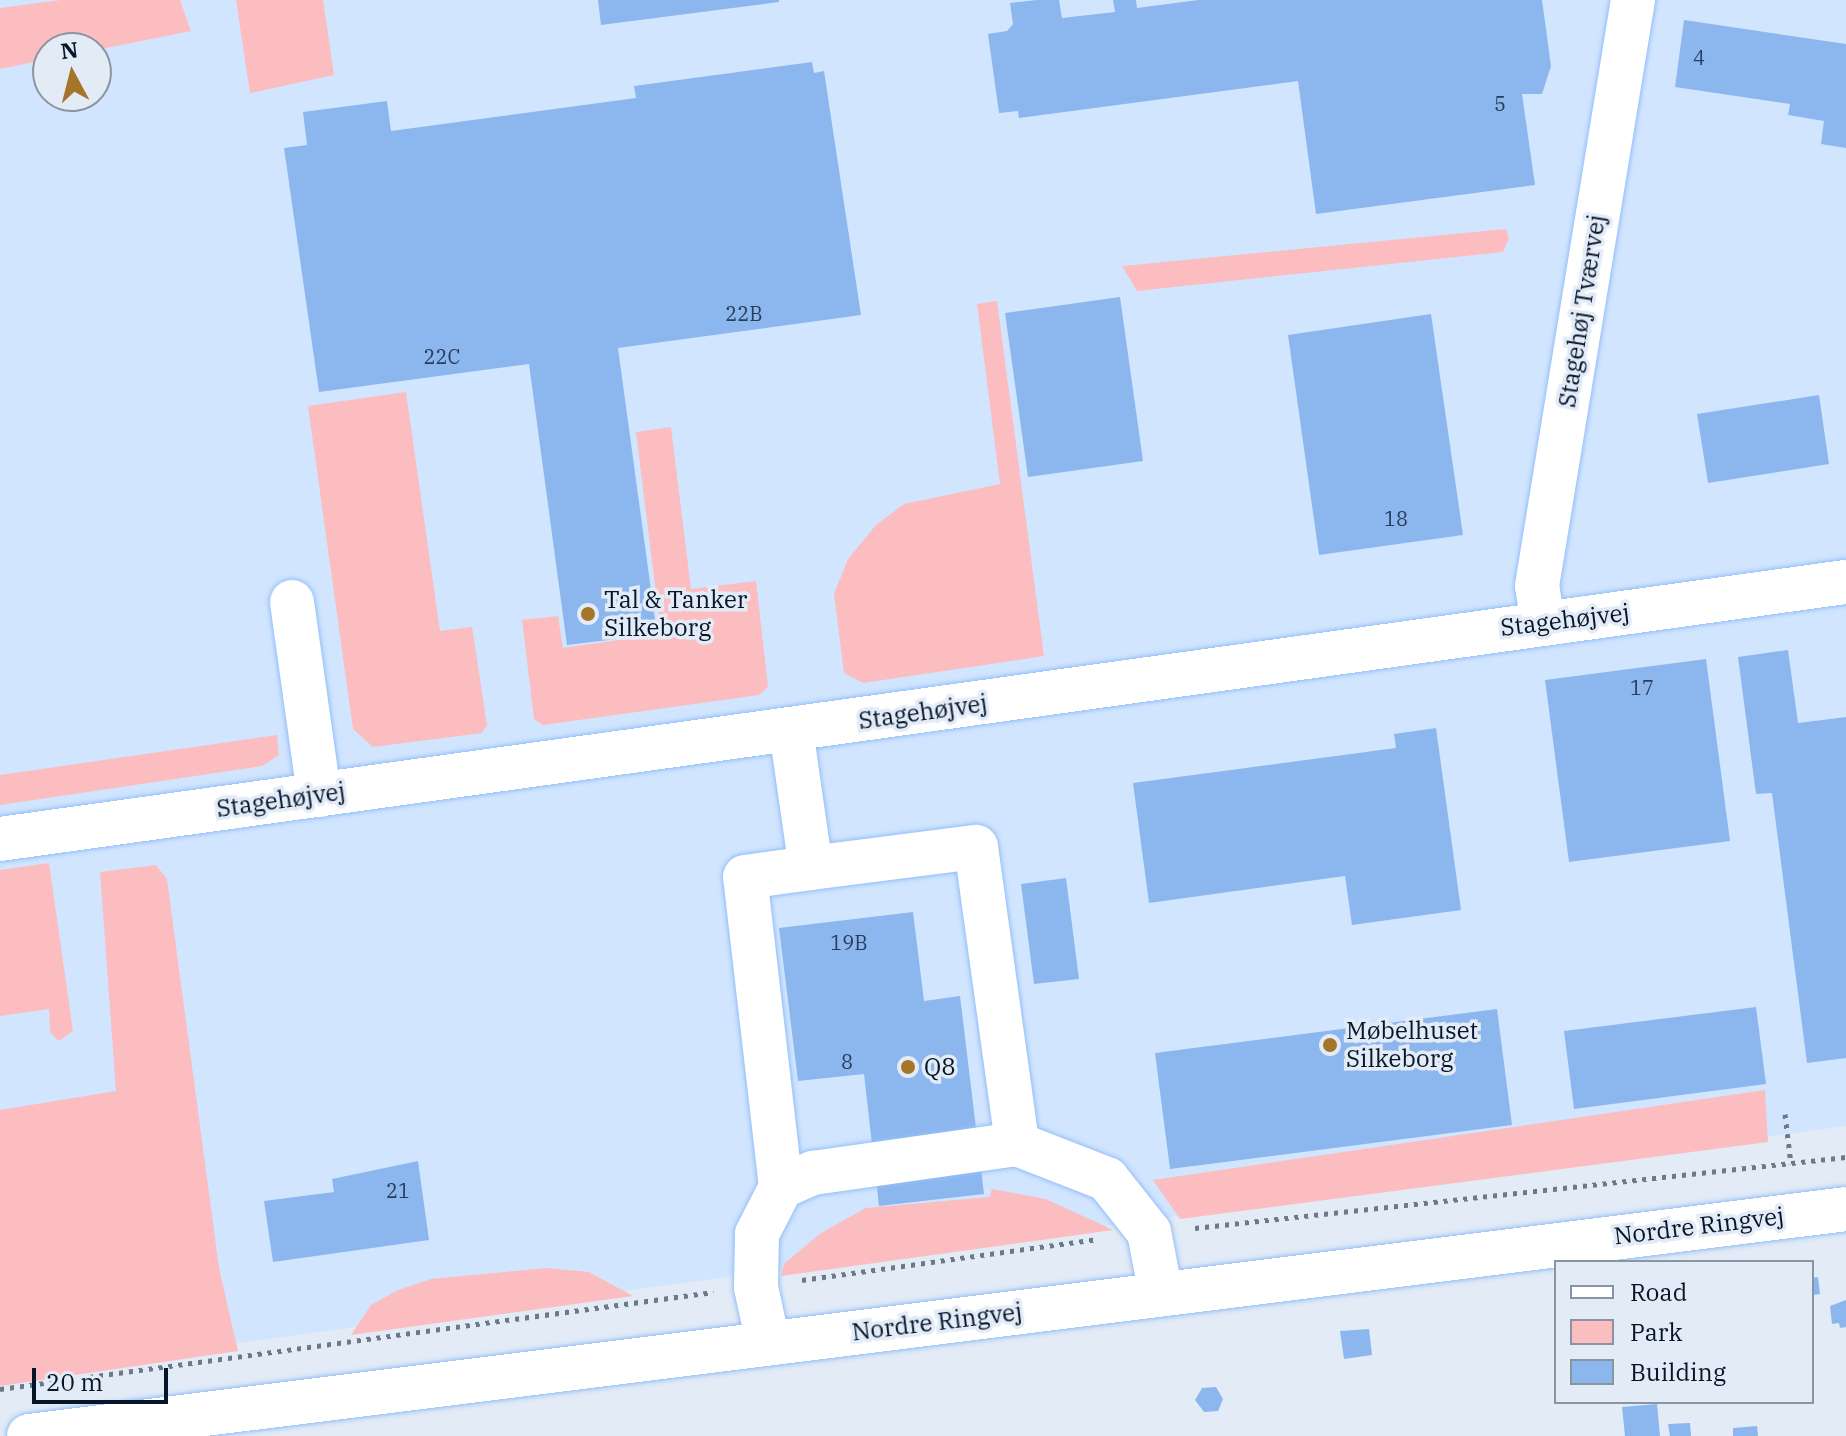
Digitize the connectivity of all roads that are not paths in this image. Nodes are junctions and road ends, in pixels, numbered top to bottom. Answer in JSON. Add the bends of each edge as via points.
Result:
{"nodes":[{"id":1,"x":1633,"y":0,"type":"edge"},
{"id":2,"x":1846,"y":582,"type":"edge"},
{"id":3,"x":292,"y":602,"type":"dead end"},
{"id":4,"x":1543,"y":623,"type":"junction"},
{"id":5,"x":791,"y":730,"type":"junction"},
{"id":6,"x":319,"y":795,"type":"junction"},
{"id":7,"x":0,"y":839,"type":"edge"},
{"id":8,"x":811,"y":868,"type":"junction"},
{"id":9,"x":1017,"y":1144,"type":"junction"},
{"id":10,"x":781,"y":1187,"type":"junction"},
{"id":11,"x":1846,"y":1209,"type":"edge"},
{"id":12,"x":1161,"y":1294,"type":"junction"},
{"id":13,"x":768,"y":1343,"type":"junction"},
{"id":14,"x":29,"y":1436,"type":"edge"}],
"edges":[{"from":1,"to":4,"type":"street","name":"Stagehøj Tværvej","via":[[1537,586]]},
{"from":2,"to":4,"type":"street","name":"Stagehøjvej"},
{"from":3,"to":6,"type":"street"},
{"from":4,"to":5,"type":"street","name":"Stagehøjvej"},
{"from":5,"to":6,"type":"street","name":"Stagehøjvej"},
{"from":5,"to":8,"type":"street"},
{"from":6,"to":7,"type":"street","name":"Stagehøjvej"},
{"from":8,"to":9,"type":"street","via":[[976,847]]},
{"from":8,"to":10,"type":"street","via":[[745,877]]},
{"from":9,"to":10,"type":"street","via":[[813,1173]]},
{"from":9,"to":12,"type":"street","via":[[1107,1179],[1149,1232]]},
{"from":10,"to":13,"type":"street","via":[[757,1234],[756,1287]]},
{"from":11,"to":12,"type":"street","name":"Nordre Ringvej"},
{"from":12,"to":13,"type":"street","name":"Nordre Ringvej"},
{"from":13,"to":14,"type":"street","name":"Nordre Ringvej"}]}
